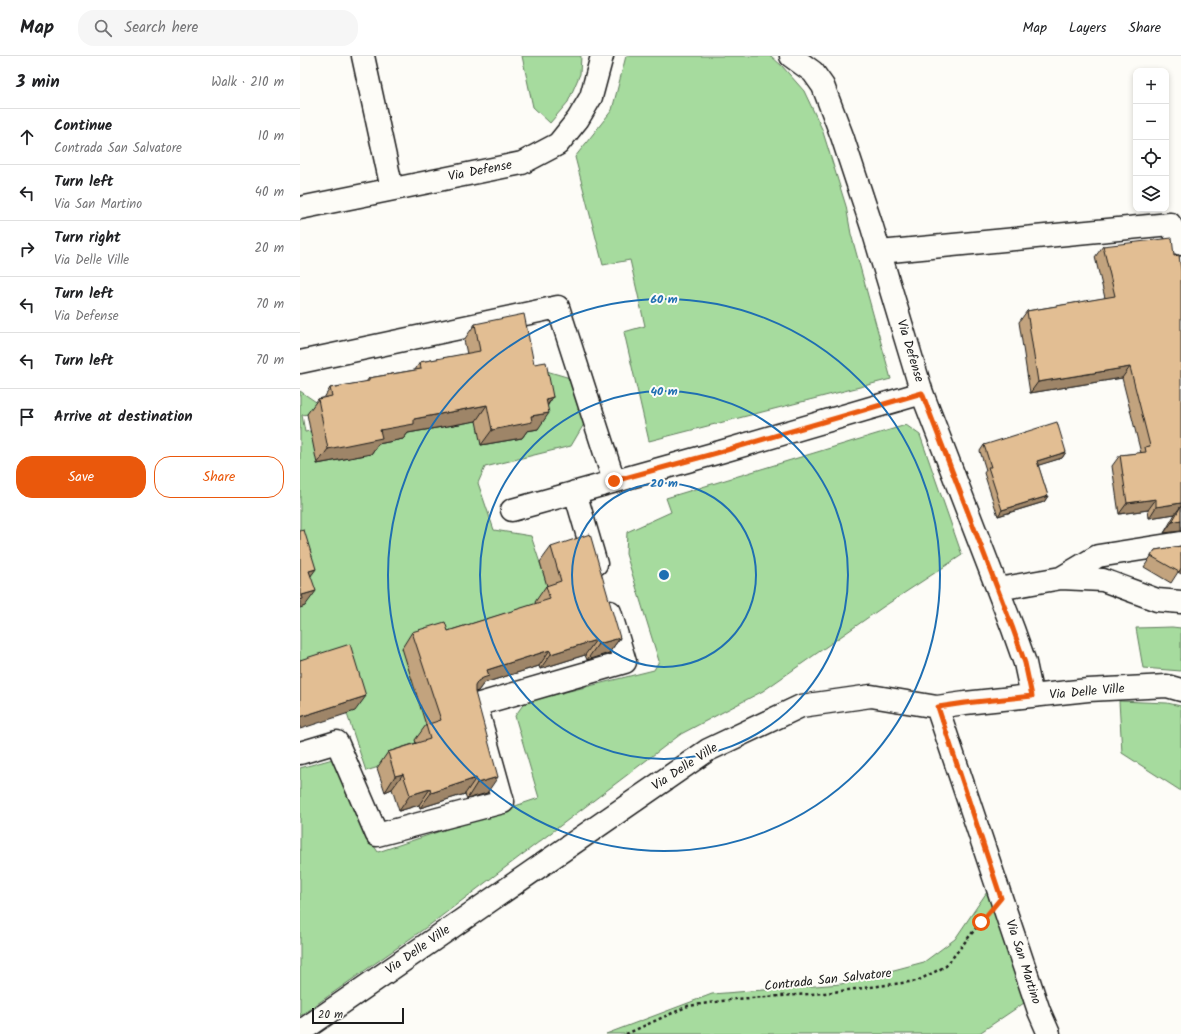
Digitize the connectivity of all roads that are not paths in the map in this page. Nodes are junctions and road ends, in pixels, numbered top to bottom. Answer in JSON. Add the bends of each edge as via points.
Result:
{"nodes":[{"id":1,"x":364,"y":56,"type":"edge"},
{"id":2,"x":602,"y":56,"type":"edge"},
{"id":3,"x":791,"y":56,"type":"edge"},
{"id":4,"x":392,"y":189,"type":"junction"},
{"id":5,"x":300,"y":208,"type":"edge"},
{"id":6,"x":1181,"y":244,"type":"edge"},
{"id":7,"x":880,"y":252,"type":"junction"},
{"id":8,"x":300,"y":362,"type":"edge"},
{"id":9,"x":922,"y":393,"type":"junction"},
{"id":10,"x":614,"y":481,"type":"junction"},
{"id":11,"x":575,"y":492,"type":"junction"},
{"id":12,"x":512,"y":510,"type":"dead end"},
{"id":13,"x":1181,"y":543,"type":"edge"},
{"id":14,"x":1061,"y":578,"type":"junction"},
{"id":15,"x":998,"y":589,"type":"junction"},
{"id":16,"x":1181,"y":602,"type":"edge"},
{"id":17,"x":1181,"y":690,"type":"edge"},
{"id":18,"x":1032,"y":696,"type":"junction"},
{"id":19,"x":938,"y":707,"type":"junction"},
{"id":20,"x":300,"y":753,"type":"edge"},
{"id":21,"x":300,"y":1032,"type":"edge"},
{"id":22,"x":1049,"y":1034,"type":"edge"}],
"edges":[{"from":1,"to":4,"type":"street"},
{"from":2,"to":4,"type":"street","name":"Via Defense","via":[[591,97],[578,119],[558,144],[522,163]]},
{"from":3,"to":7,"type":"street","name":"Via Defense","via":[[812,72],[823,86]]},
{"from":4,"to":5,"type":"street","name":"Via Defense"},
{"from":6,"to":7,"type":"street","via":[[1170,224]]},
{"from":7,"to":9,"type":"street","name":"Via Defense"},
{"from":8,"to":10,"type":"street","via":[[558,306]]},
{"from":9,"to":10,"type":"street"},
{"from":9,"to":15,"type":"street","name":"Via Defense"},
{"from":10,"to":11,"type":"street"},
{"from":11,"to":12,"type":"street"},
{"from":11,"to":20,"type":"street","via":[[625,662],[476,705],[503,802],[377,835],[337,742]]},
{"from":13,"to":14,"type":"street","via":[[1098,556]]},
{"from":14,"to":15,"type":"street"},
{"from":14,"to":16,"type":"street","via":[[1103,580],[1157,600]]},
{"from":15,"to":18,"type":"street","name":"Via Defense","via":[[1025,663]]},
{"from":17,"to":18,"type":"street","name":"Via Delle Ville","via":[[1167,686]]},
{"from":18,"to":19,"type":"street","name":"Via Delle Ville"},
{"from":19,"to":21,"type":"street","name":"Via Delle Ville","via":[[871,696],[801,706],[708,750]]},
{"from":19,"to":22,"type":"street","name":"Via San Martino","via":[[1039,1011]]}]}
